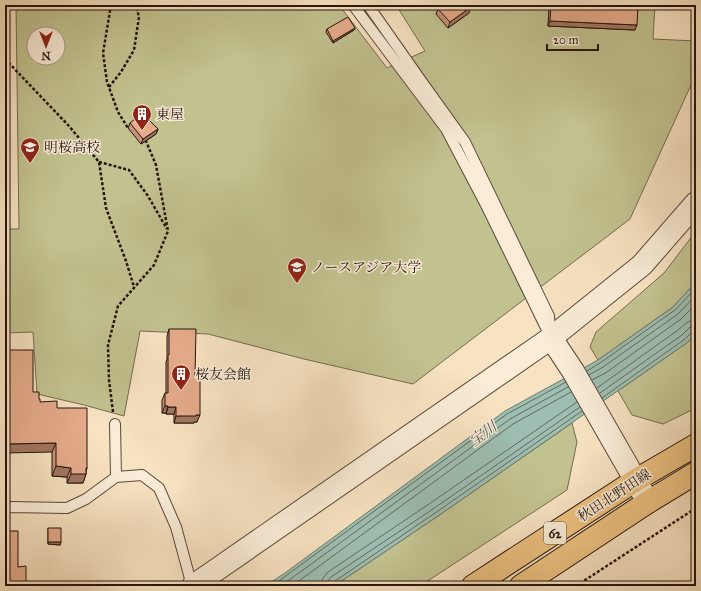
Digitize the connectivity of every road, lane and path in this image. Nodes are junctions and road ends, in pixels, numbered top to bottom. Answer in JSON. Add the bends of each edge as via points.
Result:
{"nodes":[{"id":1,"x":112,"y":5,"type":"edge"},
{"id":2,"x":136,"y":5,"type":"edge"},
{"id":3,"x":353,"y":5,"type":"edge"},
{"id":4,"x":368,"y":5,"type":"edge"},
{"id":5,"x":5,"y":59,"type":"edge"},
{"id":6,"x":109,"y":87,"type":"junction"},
{"id":7,"x":128,"y":128,"type":"dead end"},
{"id":8,"x":146,"y":141,"type":"edge"},
{"id":9,"x":99,"y":162,"type":"junction"},
{"id":10,"x":696,"y":203,"type":"edge"},
{"id":11,"x":168,"y":231,"type":"junction"},
{"id":12,"x":134,"y":287,"type":"junction"},
{"id":13,"x":550,"y":338,"type":"junction"},
{"id":14,"x":114,"y":424,"type":"joint"},
{"id":15,"x":696,"y":445,"type":"edge"},
{"id":16,"x":696,"y":473,"type":"edge"},
{"id":17,"x":116,"y":477,"type":"junction"},
{"id":18,"x":636,"y":480,"type":"junction"},
{"id":19,"x":648,"y":502,"type":"junction"},
{"id":20,"x":5,"y":508,"type":"edge"},
{"id":21,"x":696,"y":508,"type":"edge"},
{"id":22,"x":192,"y":586,"type":"edge"},
{"id":23,"x":473,"y":586,"type":"edge"},
{"id":24,"x":521,"y":586,"type":"edge"},
{"id":25,"x":576,"y":586,"type":"edge"}],
"edges":[{"from":1,"to":6,"type":"path","via":[[103,53]]},
{"from":2,"to":6,"type":"path","via":[[139,17],[134,50]]},
{"from":3,"to":13,"type":"lane","via":[[446,129]]},
{"from":4,"to":13,"type":"lane","via":[[465,142],[549,316]]},
{"from":5,"to":9,"type":"path"},
{"from":6,"to":7,"type":"path","via":[[118,112]]},
{"from":8,"to":11,"type":"path","via":[[156,165]]},
{"from":9,"to":11,"type":"path","via":[[129,170],[148,196]]},
{"from":9,"to":12,"type":"path","via":[[106,208]]},
{"from":10,"to":13,"type":"street","via":[[642,265]]},
{"from":11,"to":12,"type":"path","via":[[154,265]]},
{"from":12,"to":14,"type":"path","via":[[118,306],[108,345]]},
{"from":13,"to":18,"type":"street","via":[[573,372]]},
{"from":13,"to":22,"type":"street"},
{"from":14,"to":17,"type":"lane"},
{"from":15,"to":18,"type":"main road","name":"秋田北野田線","number":"62"},
{"from":16,"to":19,"type":"main road","name":"秋田北野田線","number":"62"},
{"from":17,"to":20,"type":"lane","via":[[86,499],[67,508]]},
{"from":17,"to":22,"type":"lane","via":[[142,475],[159,488],[176,527]]},
{"from":18,"to":19,"type":"street"},
{"from":18,"to":23,"type":"main road","name":"秋田北野田線","number":"62"},
{"from":19,"to":24,"type":"main road","name":"秋田北野田線","number":"62"},
{"from":21,"to":25,"type":"path"}]}
